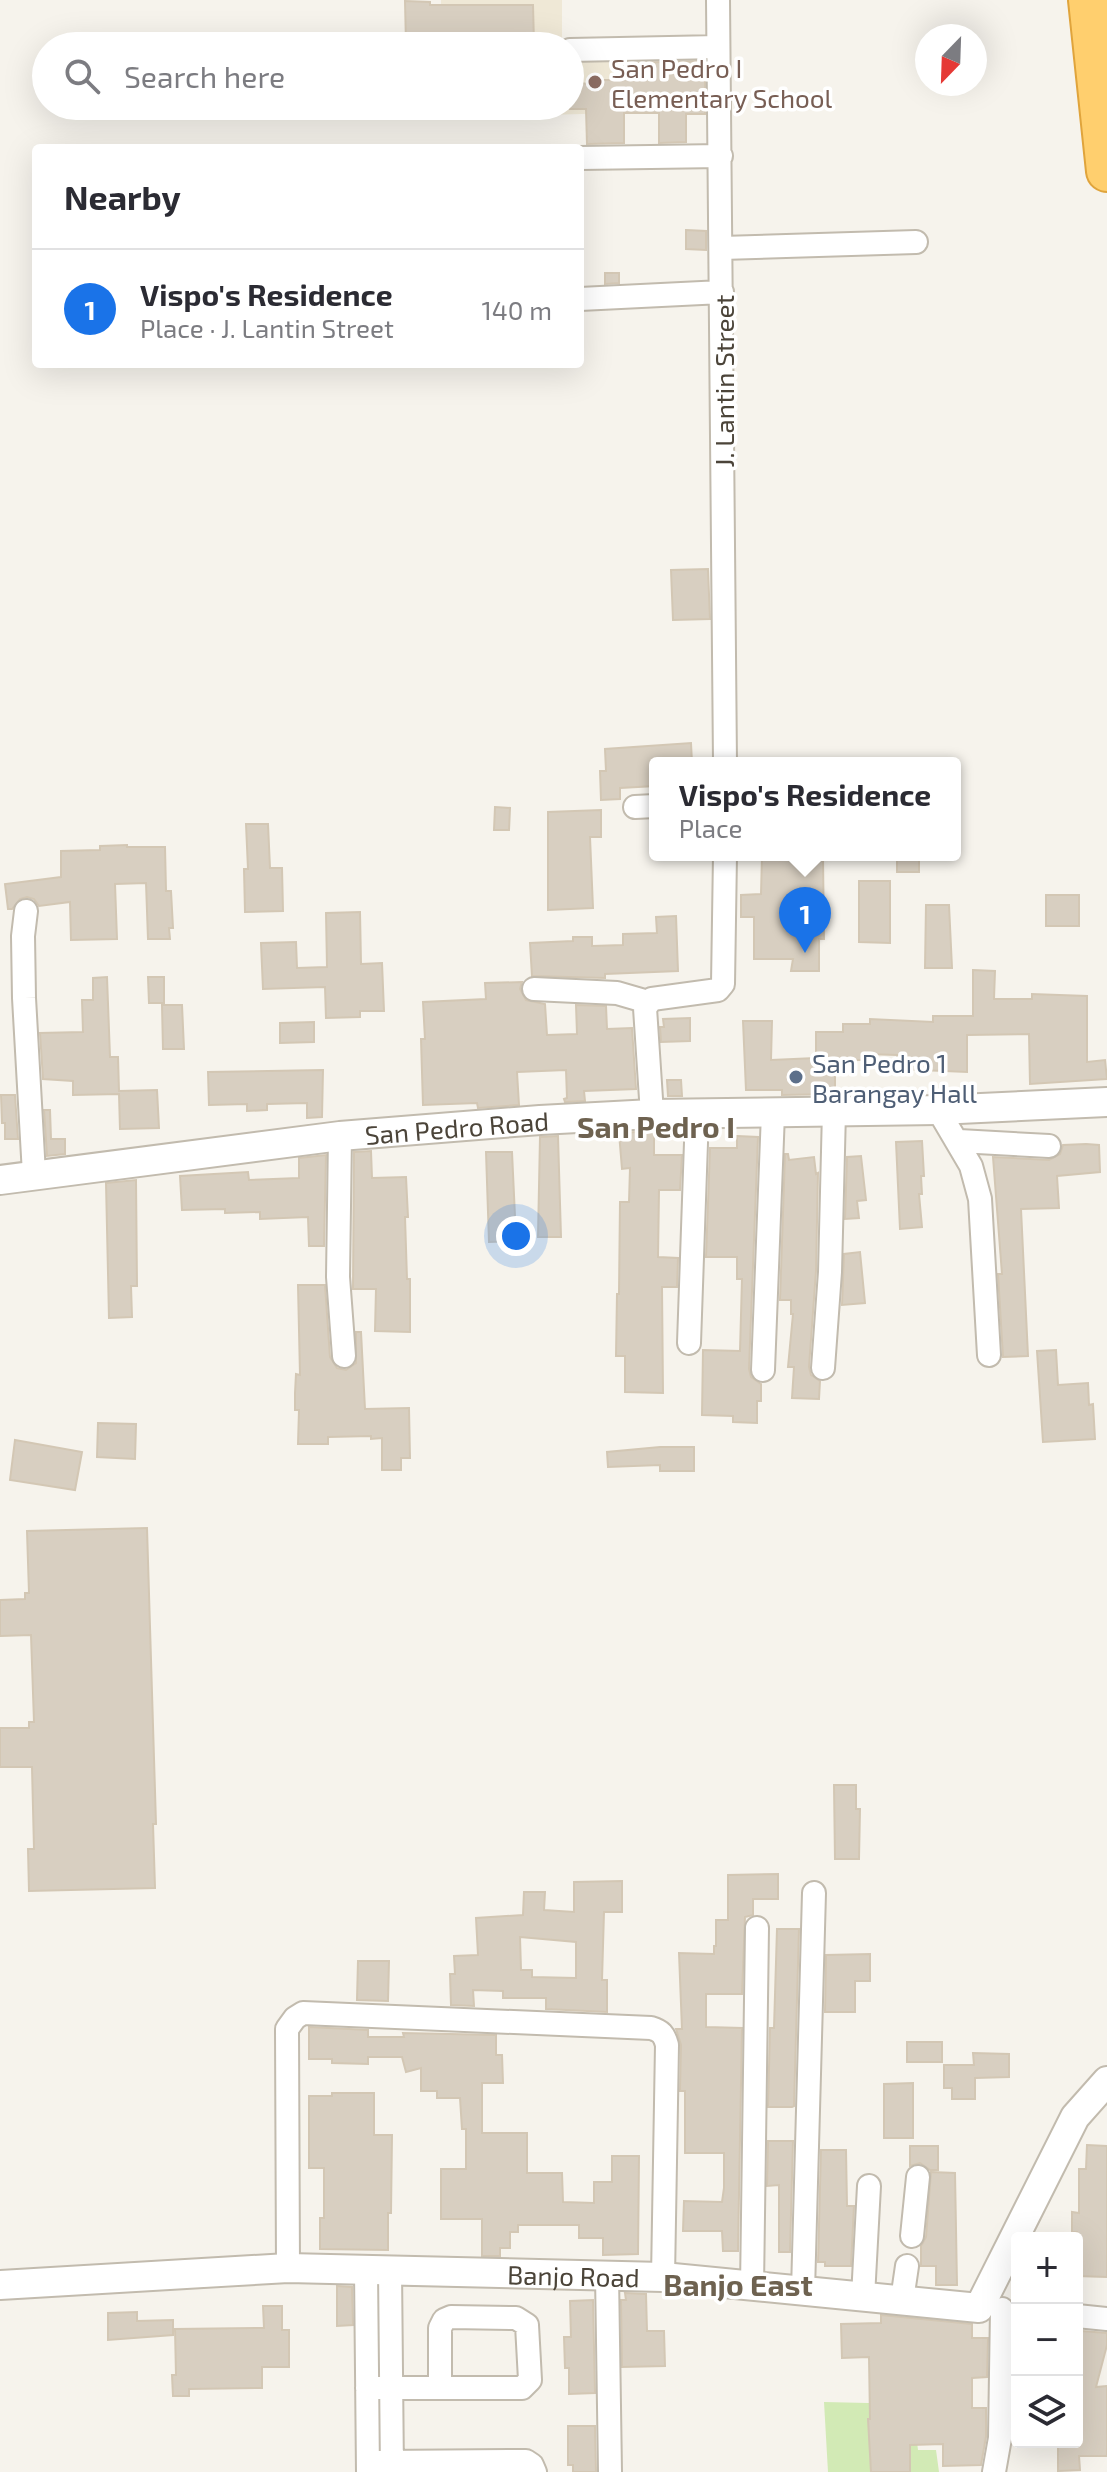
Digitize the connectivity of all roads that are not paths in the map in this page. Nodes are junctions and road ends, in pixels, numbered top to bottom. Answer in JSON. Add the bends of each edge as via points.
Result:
{"nodes":[{"id":1,"x":718,"y":0,"type":"edge"},
{"id":2,"x":1089,"y":0,"type":"edge"},
{"id":3,"x":718,"y":47,"type":"junction"},
{"id":4,"x":584,"y":50,"type":"edge"},
{"id":5,"x":721,"y":156,"type":"junction"},
{"id":6,"x":584,"y":158,"type":"edge"},
{"id":7,"x":1107,"y":171,"type":"edge"},
{"id":8,"x":916,"y":242,"type":"dead end"},
{"id":9,"x":722,"y":248,"type":"junction"},
{"id":10,"x":722,"y":292,"type":"junction"},
{"id":11,"x":584,"y":299,"type":"edge"},
{"id":12,"x":725,"y":757,"type":"edge"},
{"id":13,"x":725,"y":861,"type":"edge"},
{"id":14,"x":26,"y":911,"type":"dead end"},
{"id":15,"x":534,"y":989,"type":"dead end"},
{"id":16,"x":648,"y":1002,"type":"junction"},
{"id":17,"x":1107,"y":1102,"type":"edge"},
{"id":18,"x":938,"y":1110,"type":"junction"},
{"id":19,"x":834,"y":1111,"type":"junction"},
{"id":20,"x":773,"y":1113,"type":"junction"},
{"id":21,"x":652,"y":1114,"type":"junction"},
{"id":22,"x":697,"y":1114,"type":"junction"},
{"id":23,"x":340,"y":1136,"type":"junction"},
{"id":24,"x":959,"y":1141,"type":"junction"},
{"id":25,"x":1049,"y":1146,"type":"dead end"},
{"id":26,"x":34,"y":1174,"type":"junction"},
{"id":27,"x":0,"y":1180,"type":"edge"},
{"id":28,"x":689,"y":1343,"type":"dead end"},
{"id":29,"x":989,"y":1355,"type":"dead end"},
{"id":30,"x":344,"y":1356,"type":"dead end"},
{"id":31,"x":823,"y":1368,"type":"dead end"},
{"id":32,"x":763,"y":1370,"type":"dead end"},
{"id":33,"x":814,"y":1893,"type":"dead end"},
{"id":34,"x":757,"y":1928,"type":"dead end"},
{"id":35,"x":1107,"y":2081,"type":"edge"},
{"id":36,"x":918,"y":2177,"type":"dead end"},
{"id":37,"x":869,"y":2186,"type":"dead end"},
{"id":38,"x":912,"y":2236,"type":"dead end"},
{"id":39,"x":907,"y":2266,"type":"dead end"},
{"id":40,"x":288,"y":2268,"type":"junction"},
{"id":41,"x":378,"y":2270,"type":"junction"},
{"id":42,"x":607,"y":2275,"type":"junction"},
{"id":43,"x":663,"y":2277,"type":"junction"},
{"id":44,"x":0,"y":2285,"type":"edge"},
{"id":45,"x":752,"y":2287,"type":"junction"},
{"id":46,"x":803,"y":2291,"type":"junction"},
{"id":47,"x":863,"y":2297,"type":"junction"},
{"id":48,"x":902,"y":2300,"type":"junction"},
{"id":49,"x":1000,"y":2309,"type":"edge"},
{"id":50,"x":1083,"y":2317,"type":"edge"},
{"id":51,"x":1107,"y":2319,"type":"edge"},
{"id":52,"x":367,"y":2357,"type":"junction"},
{"id":53,"x":391,"y":2358,"type":"junction"},
{"id":54,"x":367,"y":2388,"type":"junction"},
{"id":55,"x":391,"y":2388,"type":"junction"},
{"id":56,"x":440,"y":2388,"type":"junction"},
{"id":57,"x":368,"y":2467,"type":"edge"},
{"id":58,"x":392,"y":2467,"type":"edge"},
{"id":59,"x":464,"y":2467,"type":"edge"},
{"id":60,"x":535,"y":2472,"type":"edge"},
{"id":61,"x":610,"y":2472,"type":"edge"},
{"id":62,"x":994,"y":2472,"type":"edge"}],
"edges":[{"from":1,"to":3,"type":"street","name":"J. Lantin Street"},
{"from":2,"to":7,"type":"highway"},
{"from":3,"to":4,"type":"street"},
{"from":3,"to":5,"type":"street","name":"J. Lantin Street"},
{"from":5,"to":6,"type":"street"},
{"from":5,"to":9,"type":"street","name":"J. Lantin Street"},
{"from":8,"to":9,"type":"street"},
{"from":9,"to":10,"type":"street","name":"J. Lantin Street"},
{"from":10,"to":11,"type":"street"},
{"from":10,"to":12,"type":"street","name":"J. Lantin Street"},
{"from":13,"to":16,"type":"street","via":[[723,984],[718,990]]},
{"from":14,"to":26,"type":"street","via":[[23,985]]},
{"from":15,"to":16,"type":"street","via":[[617,993]]},
{"from":16,"to":21,"type":"street","via":[[644,1012]]},
{"from":17,"to":18,"type":"street","name":"San Pedro Road"},
{"from":18,"to":19,"type":"street","name":"San Pedro Road"},
{"from":18,"to":24,"type":"street"},
{"from":19,"to":20,"type":"street","name":"San Pedro Road"},
{"from":19,"to":31,"type":"street"},
{"from":20,"to":22,"type":"street","name":"San Pedro Road"},
{"from":20,"to":32,"type":"street"},
{"from":21,"to":22,"type":"street","name":"San Pedro Road"},
{"from":21,"to":23,"type":"street","name":"San Pedro Road"},
{"from":22,"to":28,"type":"street"},
{"from":23,"to":26,"type":"street","name":"San Pedro Road"},
{"from":23,"to":30,"type":"street","via":[[338,1277]]},
{"from":24,"to":25,"type":"street"},
{"from":24,"to":29,"type":"street","via":[[980,1199]]},
{"from":26,"to":27,"type":"street","name":"San Pedro Road"},
{"from":33,"to":46,"type":"street"},
{"from":34,"to":45,"type":"street"},
{"from":35,"to":49,"type":"street","via":[[1075,2117]]},
{"from":36,"to":38,"type":"street"},
{"from":37,"to":47,"type":"street"},
{"from":39,"to":48,"type":"street"},
{"from":40,"to":41,"type":"street","name":"Banjo Road"},
{"from":40,"to":43,"type":"street","via":[[287,2029],[303,2013],[660,2031],[667,2045]]},
{"from":40,"to":44,"type":"street","name":"Banjo Road"},
{"from":41,"to":42,"type":"street","name":"Banjo Road"},
{"from":41,"to":52,"type":"street"},
{"from":41,"to":53,"type":"street"},
{"from":42,"to":43,"type":"street","name":"Banjo Road"},
{"from":42,"to":61,"type":"street"},
{"from":43,"to":45,"type":"street","name":"Banjo Road"},
{"from":45,"to":46,"type":"street","name":"Banjo Road"},
{"from":46,"to":47,"type":"street","name":"Banjo Road"},
{"from":47,"to":48,"type":"street","name":"Banjo Road"},
{"from":48,"to":49,"type":"street","name":"Banjo Road"},
{"from":49,"to":62,"type":"street","via":[[1000,2438]]},
{"from":50,"to":51,"type":"street"},
{"from":52,"to":53,"type":"street"},
{"from":52,"to":54,"type":"street"},
{"from":53,"to":55,"type":"street"},
{"from":54,"to":55,"type":"street"},
{"from":54,"to":57,"type":"street"},
{"from":55,"to":56,"type":"street"},
{"from":55,"to":58,"type":"street"},
{"from":56,"to":56,"type":"street","via":[[527,2385],[527,2325],[516,2318],[444,2320]]},
{"from":57,"to":58,"type":"street"},
{"from":58,"to":59,"type":"street"},
{"from":59,"to":60,"type":"street","via":[[526,2461]]}]}
